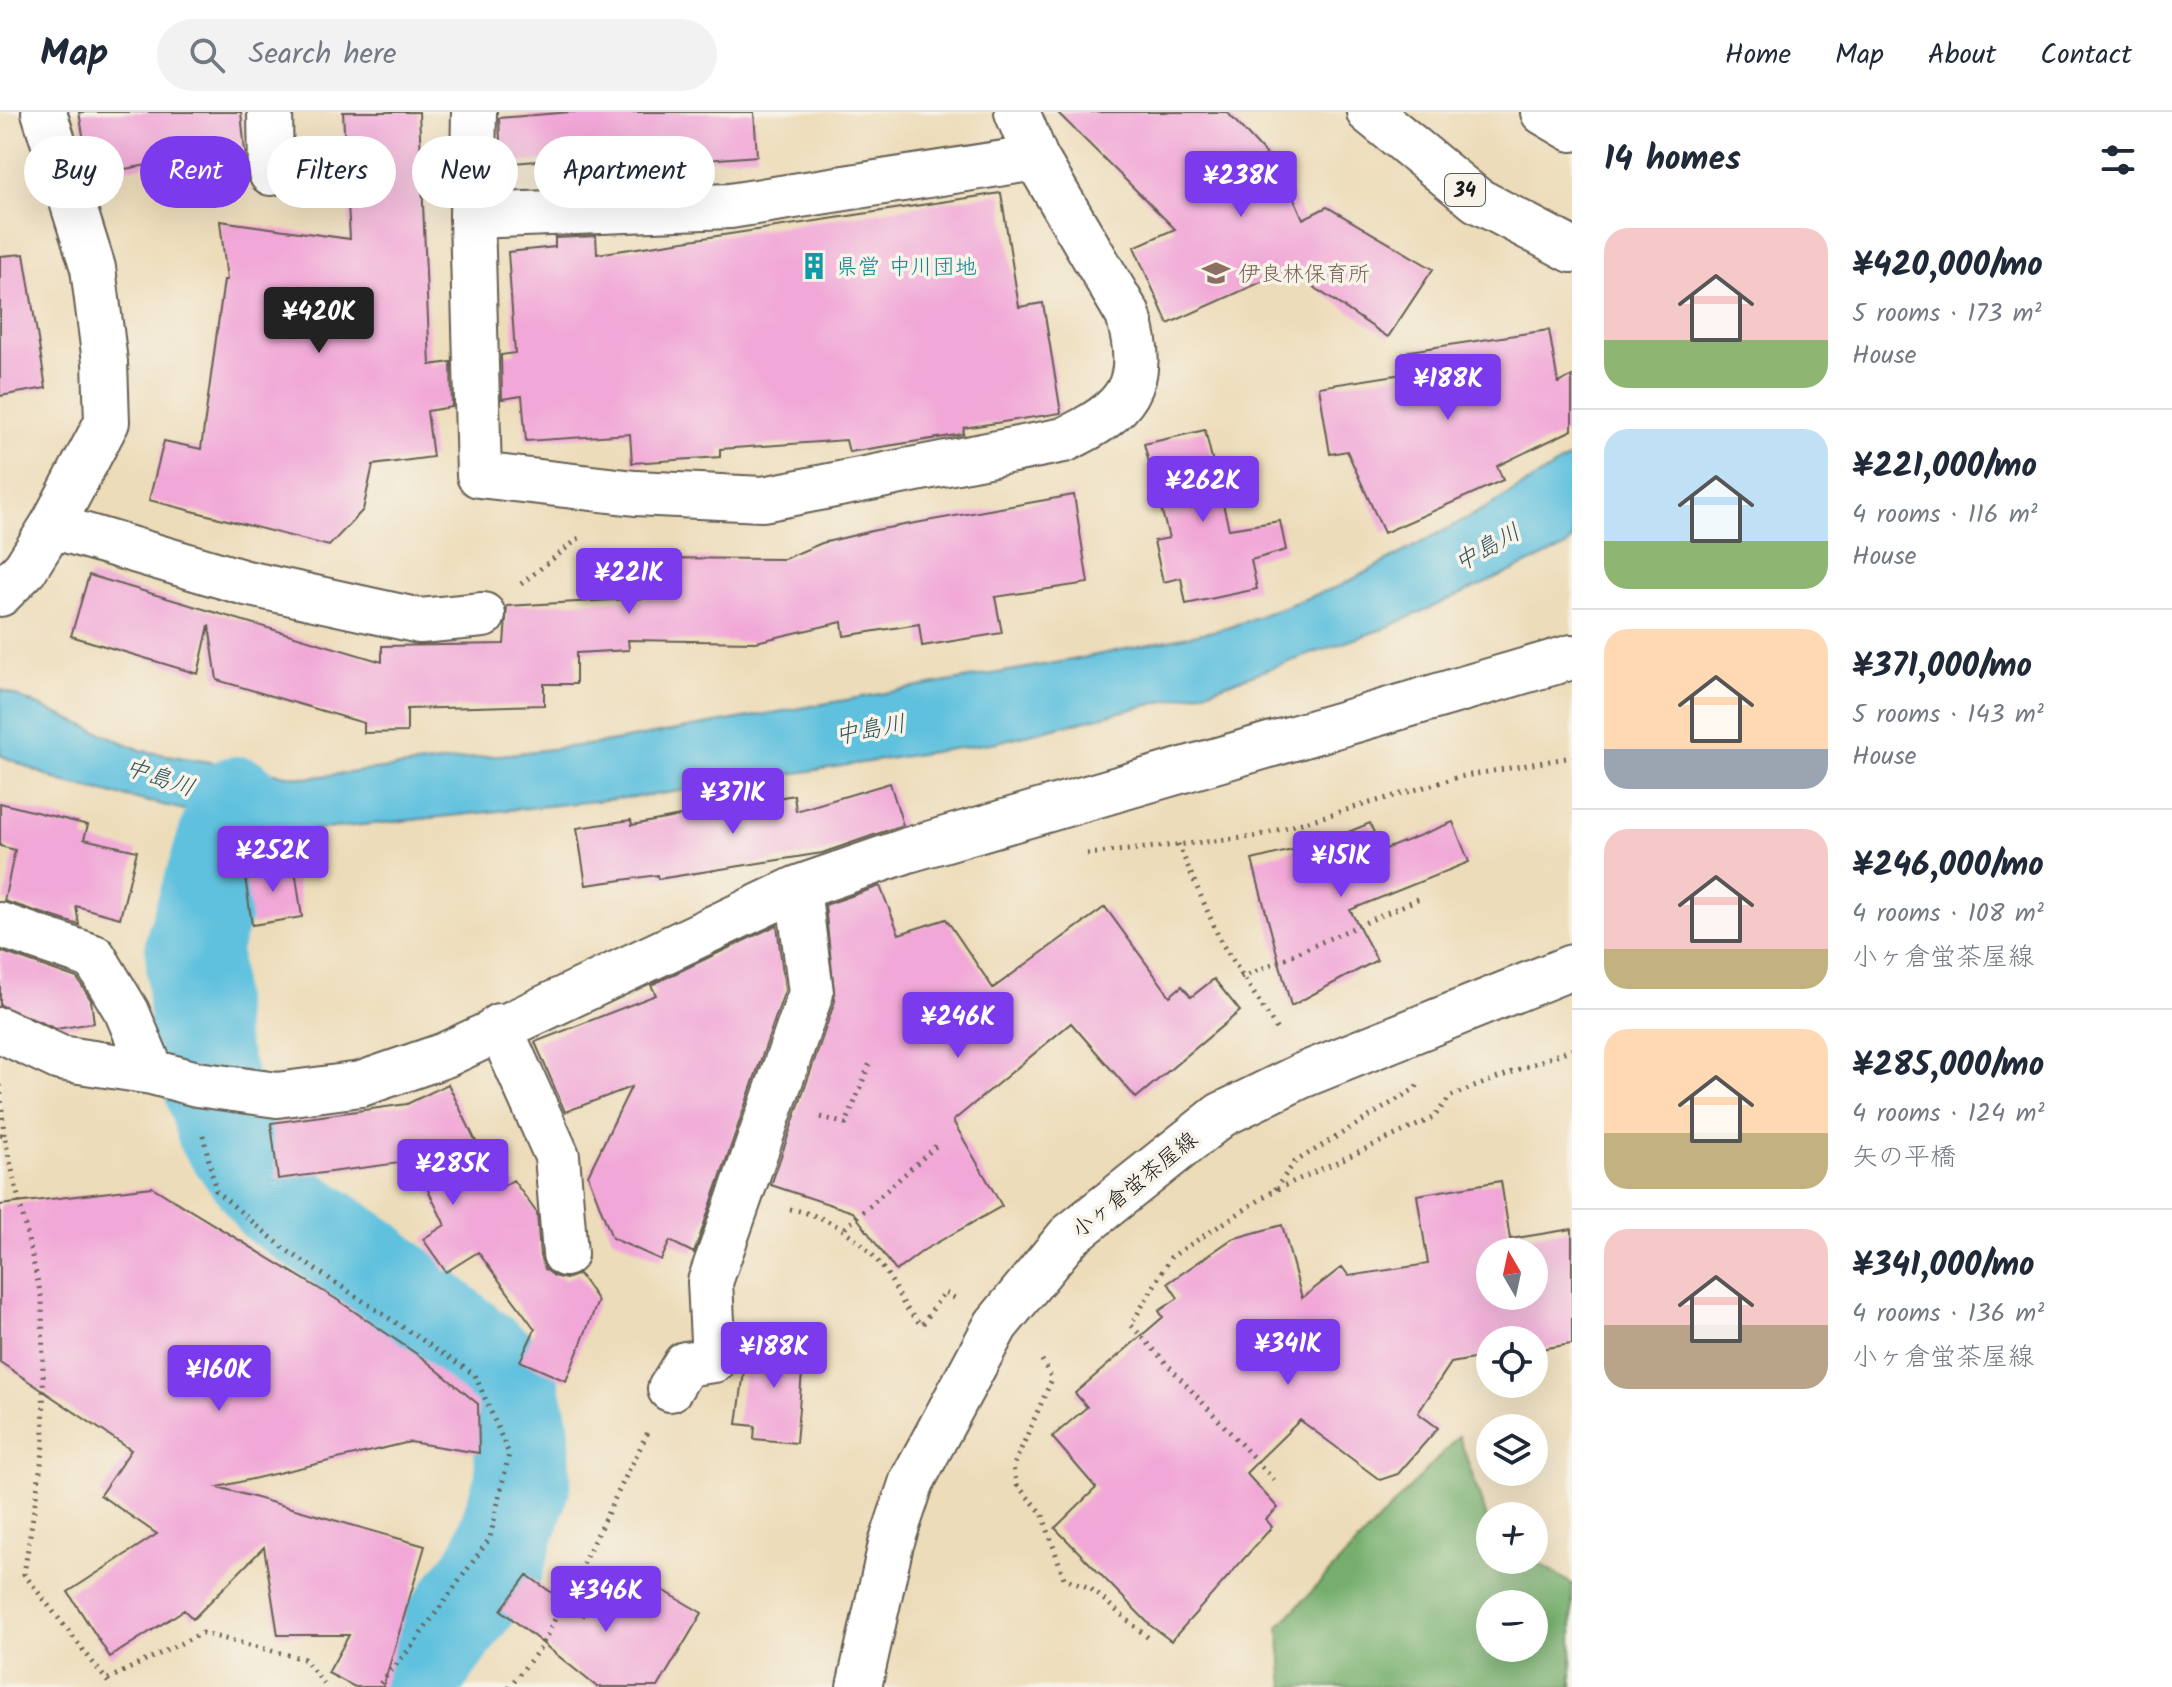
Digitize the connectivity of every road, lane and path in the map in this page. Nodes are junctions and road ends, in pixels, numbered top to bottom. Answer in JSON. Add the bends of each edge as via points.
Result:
{"nodes":[{"id":1,"x":44,"y":112,"type":"edge"},
{"id":2,"x":270,"y":112,"type":"edge"},
{"id":3,"x":474,"y":112,"type":"edge"},
{"id":4,"x":1017,"y":112,"type":"edge"},
{"id":5,"x":1369,"y":112,"type":"edge"},
{"id":6,"x":1543,"y":112,"type":"edge"},
{"id":7,"x":1572,"y":129,"type":"edge"},
{"id":8,"x":270,"y":136,"type":"edge"},
{"id":9,"x":1036,"y":158,"type":"junction"},
{"id":10,"x":472,"y":216,"type":"junction"},
{"id":11,"x":1572,"y":250,"type":"edge"},
{"id":12,"x":635,"y":493,"type":"junction"},
{"id":13,"x":52,"y":526,"type":"junction"},
{"id":14,"x":8,"y":572,"type":"edge"},
{"id":15,"x":483,"y":615,"type":"joint"},
{"id":16,"x":1572,"y":657,"type":"edge"},
{"id":17,"x":1572,"y":757,"type":"edge"},
{"id":18,"x":798,"y":888,"type":"junction"},
{"id":19,"x":1420,"y":898,"type":"dead end"},
{"id":20,"x":0,"y":925,"type":"edge"},
{"id":21,"x":1572,"y":967,"type":"edge"},
{"id":22,"x":1241,"y":978,"type":"junction"},
{"id":23,"x":499,"y":1026,"type":"junction"},
{"id":24,"x":0,"y":1030,"type":"edge"},
{"id":25,"x":1280,"y":1034,"type":"dead end"},
{"id":26,"x":1572,"y":1049,"type":"edge"},
{"id":27,"x":871,"y":1060,"type":"dead end"},
{"id":28,"x":1425,"y":1070,"type":"dead end"},
{"id":29,"x":180,"y":1079,"type":"junction"},
{"id":30,"x":0,"y":1085,"type":"edge"},
{"id":31,"x":774,"y":1103,"type":"junction"},
{"id":32,"x":2,"y":1135,"type":"edge"},
{"id":33,"x":938,"y":1144,"type":"dead end"},
{"id":34,"x":1275,"y":1190,"type":"junction"},
{"id":35,"x":738,"y":1199,"type":"junction"},
{"id":36,"x":845,"y":1228,"type":"junction"},
{"id":37,"x":565,"y":1254,"type":"dead end"},
{"id":38,"x":968,"y":1306,"type":"dead end"},
{"id":39,"x":1042,"y":1360,"type":"dead end"},
{"id":40,"x":670,"y":1389,"type":"joint"},
{"id":41,"x":1274,"y":1480,"type":"dead end"},
{"id":42,"x":1152,"y":1641,"type":"dead end"},
{"id":43,"x":108,"y":1679,"type":"junction"},
{"id":44,"x":112,"y":1687,"type":"edge"},
{"id":45,"x":327,"y":1687,"type":"edge"},
{"id":46,"x":377,"y":1687,"type":"edge"},
{"id":47,"x":509,"y":1687,"type":"edge"},
{"id":48,"x":859,"y":1687,"type":"edge"}],
"edges":[{"from":1,"to":13,"type":"main road","via":[[93,268],[107,422]]},
{"from":2,"to":8,"type":"main road"},
{"from":3,"to":10,"type":"main road"},
{"from":4,"to":9,"type":"main road"},
{"from":5,"to":11,"type":"main road","number":"34","via":[[1477,200]]},
{"from":6,"to":7,"type":"main road"},
{"from":9,"to":10,"type":"main road","via":[[730,206]]},
{"from":9,"to":12,"type":"main road","via":[[1128,315],[1136,342],[1127,398],[1102,422],[1064,440],[763,499]]},
{"from":10,"to":12,"type":"main road","via":[[479,475]]},
{"from":12,"to":15,"type":"path"},
{"from":13,"to":14,"type":"main road"},
{"from":13,"to":15,"type":"main road","via":[[246,583],[420,621]]},
{"from":16,"to":18,"type":"main road","via":[[908,850]]},
{"from":17,"to":22,"type":"path","via":[[1459,777],[1254,837],[1178,844]]},
{"from":18,"to":23,"type":"main road"},
{"from":18,"to":31,"type":"main road","via":[[811,993]]},
{"from":19,"to":22,"type":"path"},
{"from":20,"to":29,"type":"main road","via":[[94,957],[127,1012]]},
{"from":21,"to":48,"type":"main road","name":"小ヶ倉蛍茶屋線","via":[[1301,1076],[1221,1115],[1069,1236],[996,1325],[912,1481],[891,1544]]},
{"from":22,"to":25,"type":"path"},
{"from":23,"to":29,"type":"main road","via":[[445,1055],[361,1084],[277,1095]]},
{"from":23,"to":37,"type":"main road","via":[[557,1156]]},
{"from":24,"to":29,"type":"main road","via":[[60,1058]]},
{"from":26,"to":34,"type":"path","via":[[1451,1096],[1433,1118]]},
{"from":27,"to":31,"type":"path","via":[[846,1124]]},
{"from":28,"to":34,"type":"path","via":[[1416,1088],[1295,1162]]},
{"from":29,"to":46,"type":"path","via":[[216,1191],[286,1250],[475,1375],[509,1454],[490,1538]]},
{"from":30,"to":32,"type":"path"},
{"from":31,"to":35,"type":"main road"},
{"from":32,"to":43,"type":"path","via":[[42,1300],[44,1445],[24,1574]]},
{"from":33,"to":36,"type":"path"},
{"from":34,"to":41,"type":"path","via":[[1171,1257],[1131,1325]]},
{"from":35,"to":36,"type":"path","via":[[801,1211]]},
{"from":35,"to":40,"type":"main road","via":[[710,1282],[714,1360],[685,1364]]},
{"from":36,"to":38,"type":"path","via":[[884,1269],[904,1309],[922,1325],[944,1292]]},
{"from":39,"to":42,"type":"path","via":[[1052,1379],[1013,1467],[1017,1485],[1042,1513],[1064,1578],[1090,1588]]},
{"from":40,"to":47,"type":"path","via":[[541,1647]]},
{"from":43,"to":44,"type":"path"},
{"from":43,"to":45,"type":"path","via":[[202,1633],[304,1659]]}]}
